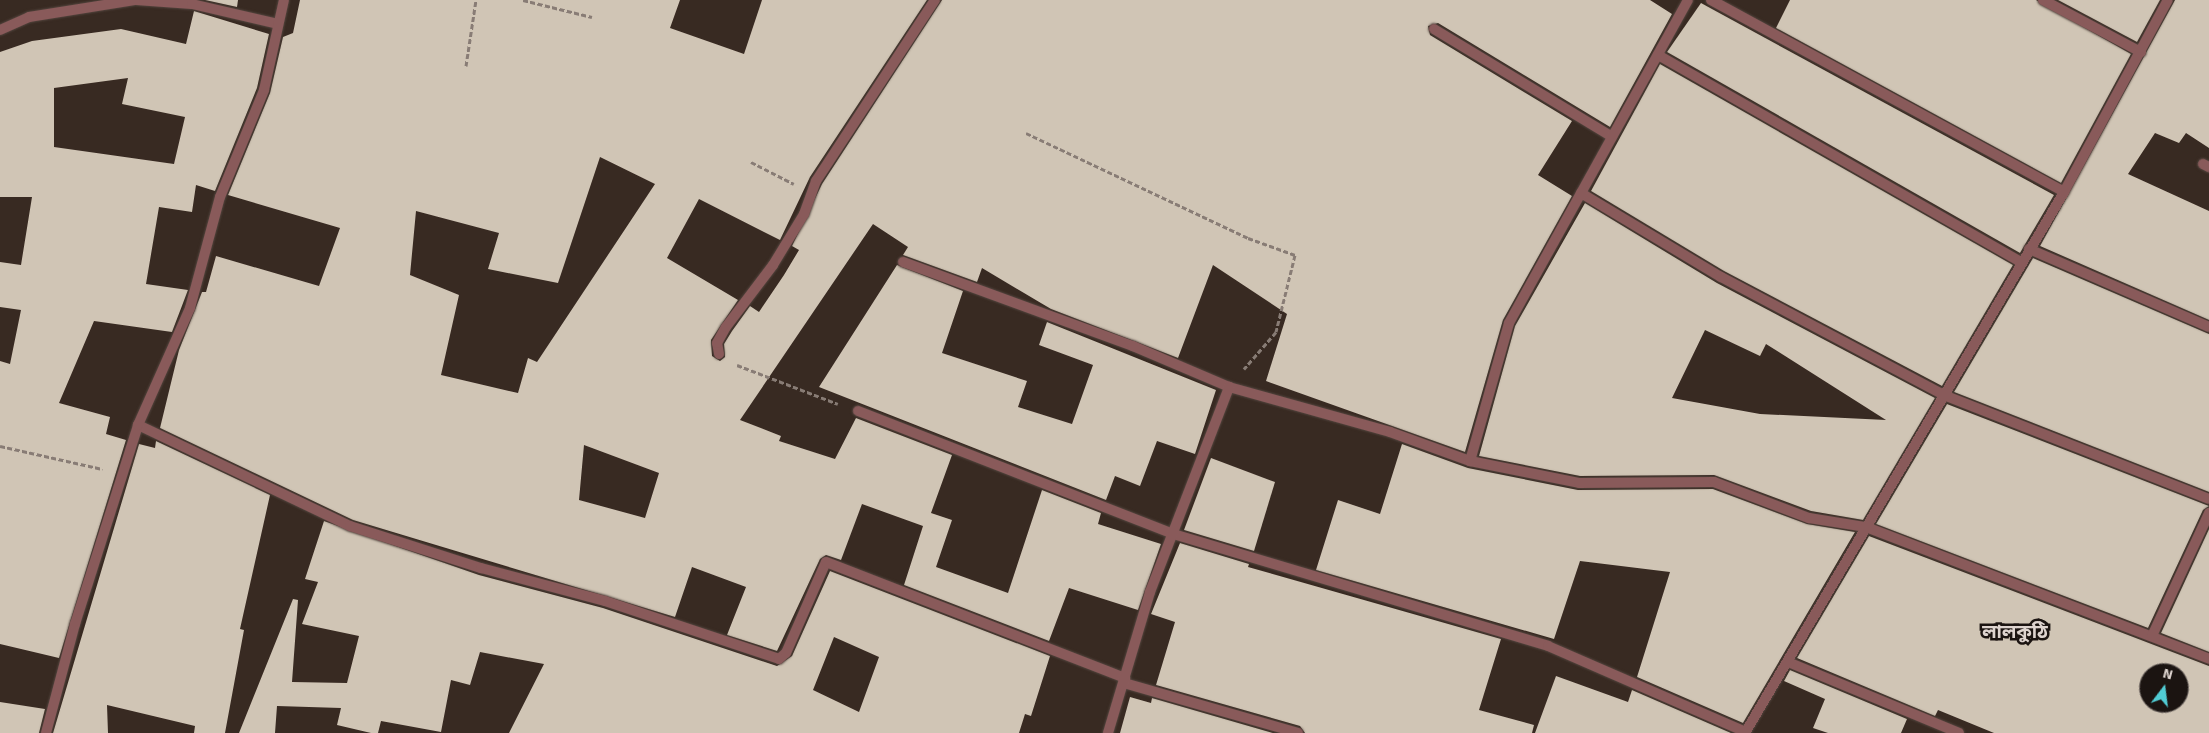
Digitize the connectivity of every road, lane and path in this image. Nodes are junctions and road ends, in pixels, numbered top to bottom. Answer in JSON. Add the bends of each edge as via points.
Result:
{"nodes":[{"id":1,"x":136,"y":0,"type":"edge"},
{"id":2,"x":284,"y":0,"type":"edge"},
{"id":3,"x":476,"y":0,"type":"edge"},
{"id":4,"x":523,"y":0,"type":"edge"},
{"id":5,"x":935,"y":0,"type":"edge"},
{"id":6,"x":1688,"y":0,"type":"edge"},
{"id":7,"x":1711,"y":0,"type":"edge"},
{"id":8,"x":2043,"y":0,"type":"edge"},
{"id":9,"x":2168,"y":0,"type":"edge"},
{"id":10,"x":592,"y":16,"type":"dead end"},
{"id":11,"x":278,"y":24,"type":"junction"},
{"id":12,"x":1434,"y":29,"type":"dead end"},
{"id":13,"x":0,"y":30,"type":"edge"},
{"id":14,"x":2141,"y":52,"type":"junction"},
{"id":15,"x":1658,"y":55,"type":"junction"},
{"id":16,"x":466,"y":66,"type":"dead end"},
{"id":17,"x":1026,"y":133,"type":"dead end"},
{"id":18,"x":1612,"y":137,"type":"junction"},
{"id":19,"x":751,"y":162,"type":"dead end"},
{"id":20,"x":2064,"y":192,"type":"junction"},
{"id":21,"x":812,"y":193,"type":"junction"},
{"id":22,"x":1581,"y":193,"type":"junction"},
{"id":23,"x":2029,"y":249,"type":"junction"},
{"id":24,"x":903,"y":262,"type":"dead end"},
{"id":25,"x":2021,"y":262,"type":"junction"},
{"id":26,"x":2209,"y":327,"type":"edge"},
{"id":27,"x":719,"y":354,"type":"joint"},
{"id":28,"x":1229,"y":386,"type":"junction"},
{"id":29,"x":1946,"y":396,"type":"junction"},
{"id":30,"x":858,"y":411,"type":"joint"},
{"id":31,"x":138,"y":425,"type":"junction"},
{"id":32,"x":0,"y":446,"type":"edge"},
{"id":33,"x":1470,"y":461,"type":"junction"},
{"id":34,"x":122,"y":474,"type":"junction"},
{"id":35,"x":2209,"y":499,"type":"edge"},
{"id":36,"x":2209,"y":512,"type":"edge"},
{"id":37,"x":1866,"y":527,"type":"junction"},
{"id":38,"x":1173,"y":534,"type":"junction"},
{"id":39,"x":2152,"y":636,"type":"junction"},
{"id":40,"x":2209,"y":659,"type":"edge"},
{"id":41,"x":1788,"y":662,"type":"junction"},
{"id":42,"x":1124,"y":680,"type":"junction"},
{"id":43,"x":1745,"y":732,"type":"edge"},
{"id":44,"x":46,"y":733,"type":"edge"},
{"id":45,"x":1108,"y":733,"type":"edge"},
{"id":46,"x":1298,"y":733,"type":"edge"},
{"id":47,"x":1959,"y":733,"type":"edge"}],
"edges":[{"from":1,"to":11,"type":"street","via":[[192,4]]},
{"from":1,"to":13,"type":"street","via":[[29,17]]},
{"from":2,"to":11,"type":"street"},
{"from":3,"to":16,"type":"path"},
{"from":4,"to":10,"type":"path"},
{"from":5,"to":21,"type":"street"},
{"from":6,"to":15,"type":"street"},
{"from":7,"to":20,"type":"street"},
{"from":8,"to":14,"type":"street"},
{"from":9,"to":14,"type":"street"},
{"from":11,"to":31,"type":"street","via":[[264,90],[220,197],[190,308]]},
{"from":12,"to":18,"type":"street"},
{"from":14,"to":20,"type":"street"},
{"from":15,"to":18,"type":"street"},
{"from":15,"to":25,"type":"street"},
{"from":17,"to":28,"type":"path","via":[[1221,226],[1296,255],[1276,332]]},
{"from":18,"to":22,"type":"street"},
{"from":19,"to":21,"type":"path"},
{"from":20,"to":23,"type":"street"},
{"from":21,"to":27,"type":"street","via":[[773,265],[726,327],[717,343]]},
{"from":22,"to":29,"type":"street","via":[[1721,277]]},
{"from":22,"to":33,"type":"street","via":[[1509,323]]},
{"from":23,"to":25,"type":"street"},
{"from":23,"to":26,"type":"street"},
{"from":24,"to":28,"type":"street","via":[[1133,346]]},
{"from":25,"to":29,"type":"street"},
{"from":27,"to":30,"type":"path"},
{"from":28,"to":33,"type":"street","via":[[1390,432]]},
{"from":28,"to":38,"type":"street"},
{"from":29,"to":35,"type":"street"},
{"from":29,"to":37,"type":"street"},
{"from":30,"to":38,"type":"street"},
{"from":31,"to":34,"type":"street"},
{"from":31,"to":42,"type":"street","via":[[350,526],[481,568],[606,601],[779,659],[786,653],[826,562]]},
{"from":32,"to":34,"type":"path"},
{"from":33,"to":37,"type":"street","via":[[1579,483],[1714,482],[1809,518]]},
{"from":34,"to":44,"type":"street"},
{"from":36,"to":39,"type":"street"},
{"from":37,"to":39,"type":"street"},
{"from":37,"to":41,"type":"street"},
{"from":38,"to":42,"type":"street"},
{"from":38,"to":43,"type":"street","via":[[1548,646]]},
{"from":39,"to":40,"type":"street"},
{"from":41,"to":43,"type":"street"},
{"from":41,"to":47,"type":"street"},
{"from":42,"to":45,"type":"street"},
{"from":42,"to":46,"type":"street"}]}
